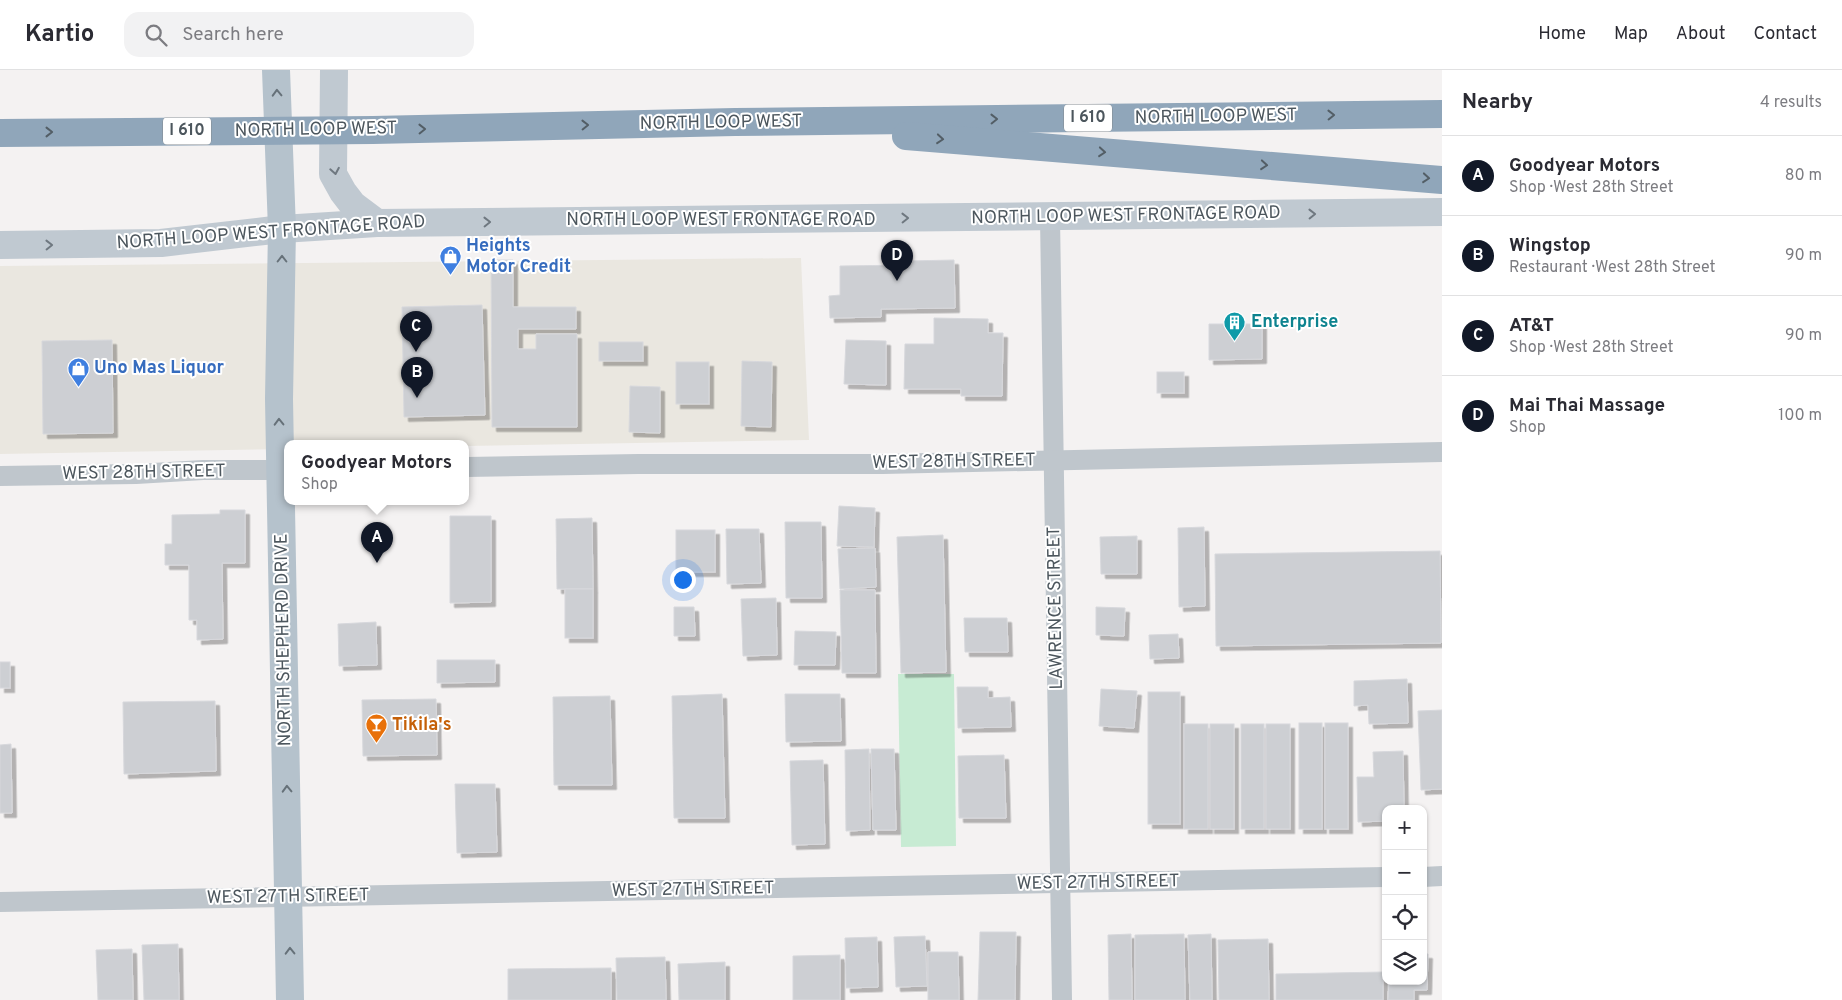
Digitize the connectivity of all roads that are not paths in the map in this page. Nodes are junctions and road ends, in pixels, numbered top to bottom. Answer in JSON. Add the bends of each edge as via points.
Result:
{"nodes":[{"id":1,"x":276,"y":70,"type":"edge"},
{"id":2,"x":334,"y":70,"type":"edge"},
{"id":3,"x":1442,"y":114,"type":"edge"},
{"id":4,"x":735,"y":122,"type":"junction"},
{"id":5,"x":0,"y":133,"type":"edge"},
{"id":6,"x":1442,"y":180,"type":"edge"},
{"id":7,"x":1442,"y":212,"type":"edge"},
{"id":8,"x":1050,"y":217,"type":"junction"},
{"id":9,"x":377,"y":223,"type":"junction"},
{"id":10,"x":282,"y":229,"type":"junction"},
{"id":11,"x":0,"y":246,"type":"edge"},
{"id":12,"x":1442,"y":452,"type":"edge"},
{"id":13,"x":1054,"y":460,"type":"junction"},
{"id":14,"x":469,"y":467,"type":"edge"},
{"id":15,"x":284,"y":470,"type":"edge"},
{"id":16,"x":0,"y":476,"type":"edge"},
{"id":17,"x":1442,"y":876,"type":"edge"},
{"id":18,"x":1382,"y":877,"type":"edge"},
{"id":19,"x":1427,"y":877,"type":"edge"},
{"id":20,"x":1060,"y":883,"type":"junction"},
{"id":21,"x":289,"y":898,"type":"junction"},
{"id":22,"x":0,"y":902,"type":"edge"},
{"id":23,"x":290,"y":1000,"type":"edge"},
{"id":24,"x":1062,"y":1000,"type":"edge"}],
"edges":[{"from":10,"to":1,"type":"main road","name":"NORTH SHEPHERD DRIVE","one_way":true},
{"from":2,"to":9,"type":"main road","one_way":true,"via":[[333,174],[353,205]]},
{"from":4,"to":3,"type":"highway","name":"NORTH LOOP WEST","number":"I 610","one_way":true},
{"from":5,"to":4,"type":"highway","name":"NORTH LOOP WEST","number":"I 610","one_way":true,"via":[[373,130]]},
{"from":4,"to":6,"type":"highway","one_way":true},
{"from":8,"to":7,"type":"main road","name":"NORTH LOOP WEST FRONTAGE ROAD","one_way":true},
{"from":9,"to":8,"type":"main road","name":"NORTH LOOP WEST FRONTAGE ROAD","one_way":true},
{"from":8,"to":13,"type":"street","name":"LAWRENCE STREET"},
{"from":9,"to":10,"type":"main road","name":"NORTH LOOP WEST FRONTAGE ROAD"},
{"from":11,"to":10,"type":"main road","name":"NORTH LOOP WEST FRONTAGE ROAD","one_way":true,"via":[[161,243]]},
{"from":15,"to":10,"type":"main road","name":"NORTH SHEPHERD DRIVE","one_way":true,"via":[[279,322]]},
{"from":12,"to":13,"type":"street","name":"WEST 28TH STREET"},
{"from":13,"to":14,"type":"street","name":"WEST 28TH STREET"},
{"from":13,"to":20,"type":"street","name":"LAWRENCE STREET"},
{"from":15,"to":16,"type":"street","name":"WEST 28TH STREET"},
{"from":21,"to":15,"type":"main road","name":"NORTH SHEPHERD DRIVE","one_way":true,"via":[[284,686]]},
{"from":17,"to":19,"type":"street"},
{"from":18,"to":20,"type":"street","name":"WEST 27TH STREET"},
{"from":20,"to":21,"type":"street","name":"WEST 27TH STREET"},
{"from":20,"to":24,"type":"street","name":"LAWRENCE STREET"},
{"from":21,"to":22,"type":"street","name":"WEST 27TH STREET"},
{"from":23,"to":21,"type":"main road","name":"NORTH SHEPHERD DRIVE","one_way":true}]}
